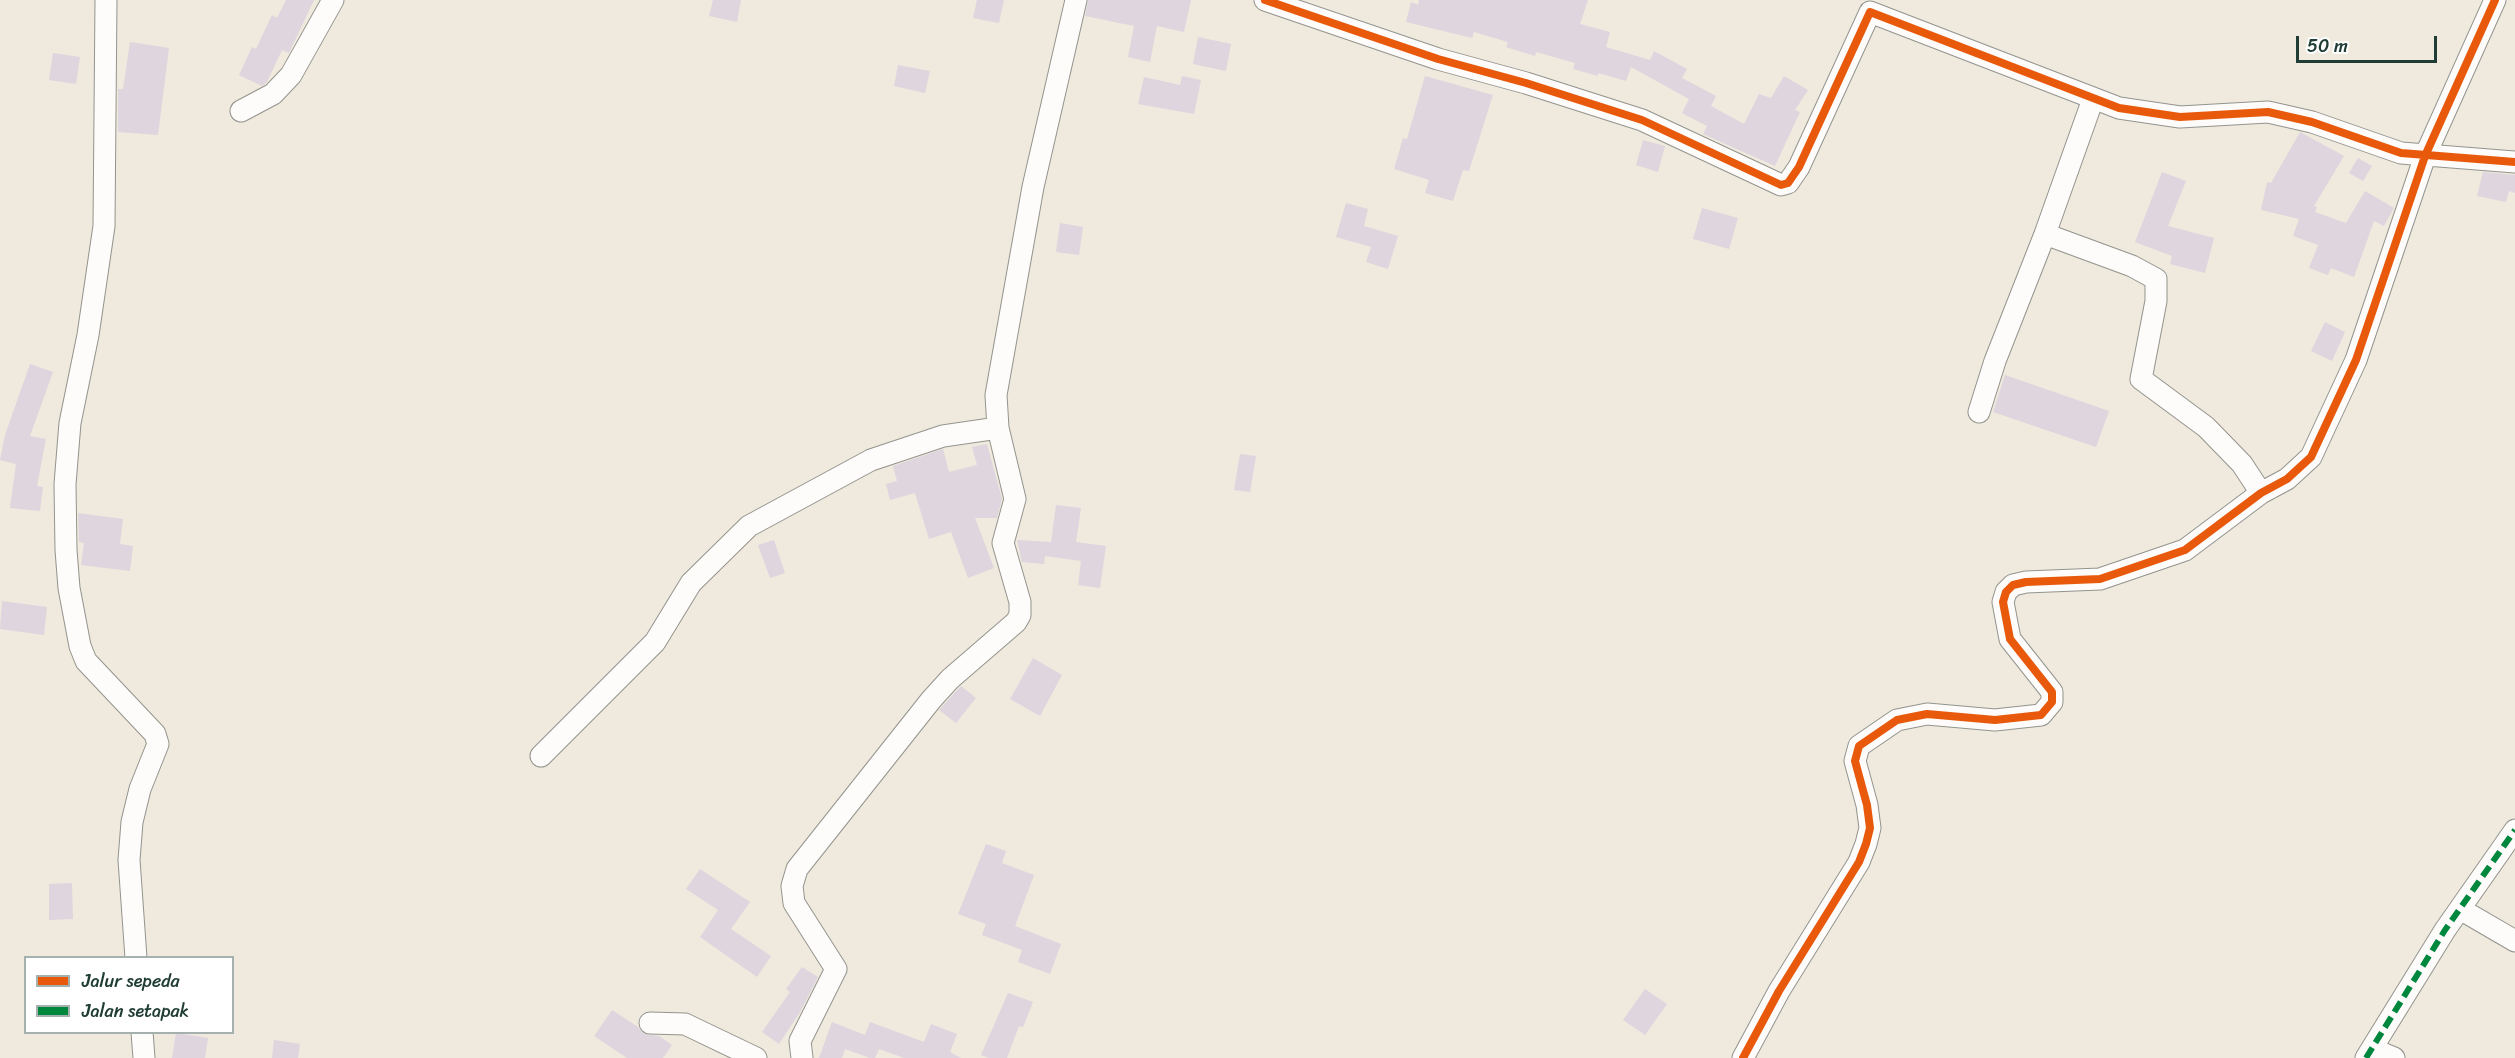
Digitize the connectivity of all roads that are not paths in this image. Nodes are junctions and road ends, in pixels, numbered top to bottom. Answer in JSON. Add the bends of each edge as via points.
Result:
{"nodes":[{"id":1,"x":106,"y":0,"type":"edge"},
{"id":2,"x":333,"y":0,"type":"edge"},
{"id":3,"x":1076,"y":0,"type":"edge"},
{"id":4,"x":1265,"y":0,"type":"edge"},
{"id":5,"x":2495,"y":0,"type":"edge"},
{"id":6,"x":1873,"y":6,"type":"edge"},
{"id":7,"x":2093,"y":99,"type":"junction"},
{"id":8,"x":241,"y":111,"type":"dead end"},
{"id":9,"x":2425,"y":156,"type":"junction"},
{"id":10,"x":2515,"y":162,"type":"edge"},
{"id":11,"x":2045,"y":234,"type":"junction"},
{"id":12,"x":1979,"y":412,"type":"dead end"},
{"id":13,"x":998,"y":428,"type":"junction"},
{"id":14,"x":2261,"y":494,"type":"junction"},
{"id":15,"x":541,"y":756,"type":"dead end"},
{"id":16,"x":2515,"y":830,"type":"edge"},
{"id":17,"x":2460,"y":909,"type":"junction"},
{"id":18,"x":2515,"y":941,"type":"edge"},
{"id":19,"x":136,"y":956,"type":"edge"},
{"id":20,"x":650,"y":1023,"type":"dead end"},
{"id":21,"x":142,"y":1034,"type":"edge"},
{"id":22,"x":2369,"y":1053,"type":"edge"},
{"id":23,"x":144,"y":1058,"type":"edge"},
{"id":24,"x":756,"y":1058,"type":"edge"},
{"id":25,"x":802,"y":1058,"type":"edge"},
{"id":26,"x":1743,"y":1058,"type":"edge"},
{"id":27,"x":2394,"y":1058,"type":"edge"}],
"edges":[{"from":1,"to":19,"type":"street","via":[[104,226],[70,423],[65,484],[66,550],[69,588],[86,661],[155,734],[158,744],[132,822],[129,860]]},
{"from":2,"to":8,"type":"street","via":[[291,75],[273,94]]},
{"from":3,"to":13,"type":"street","via":[[1033,188],[996,395]]},
{"from":4,"to":6,"type":"street","via":[[1438,59],[1642,120],[1781,185],[1788,183],[1799,167]]},
{"from":5,"to":9,"type":"street"},
{"from":6,"to":7,"type":"street"},
{"from":7,"to":9,"type":"street","via":[[2119,108],[2180,117],[2238,112],[2287,115],[2379,147]]},
{"from":7,"to":11,"type":"street"},
{"from":9,"to":10,"type":"street"},
{"from":9,"to":14,"type":"street","via":[[2356,360],[2311,457],[2287,479]]},
{"from":11,"to":12,"type":"street"},
{"from":11,"to":14,"type":"street","via":[[2132,266],[2156,279],[2156,301],[2141,379],[2206,427],[2242,464]]},
{"from":13,"to":15,"type":"street","via":[[943,436],[872,460],[749,526],[691,583],[655,642]]},
{"from":13,"to":25,"type":"street","via":[[1015,496],[1003,543],[1020,615],[931,700],[797,869],[792,886],[794,903],[836,969],[800,1041]]},
{"from":14,"to":26,"type":"street","via":[[2186,550],[2100,579],[2026,582],[2013,585],[2006,592],[2003,602],[2010,639],[2052,692],[2052,702],[2041,715],[1995,720],[1926,714],[1897,720],[1859,746],[1855,761],[1870,828],[1866,844]]},
{"from":16,"to":17,"type":"street"},
{"from":17,"to":18,"type":"street"},
{"from":17,"to":22,"type":"street"},
{"from":20,"to":24,"type":"street","via":[[686,1024]]},
{"from":21,"to":23,"type":"street"},
{"from":22,"to":27,"type":"street"}]}
